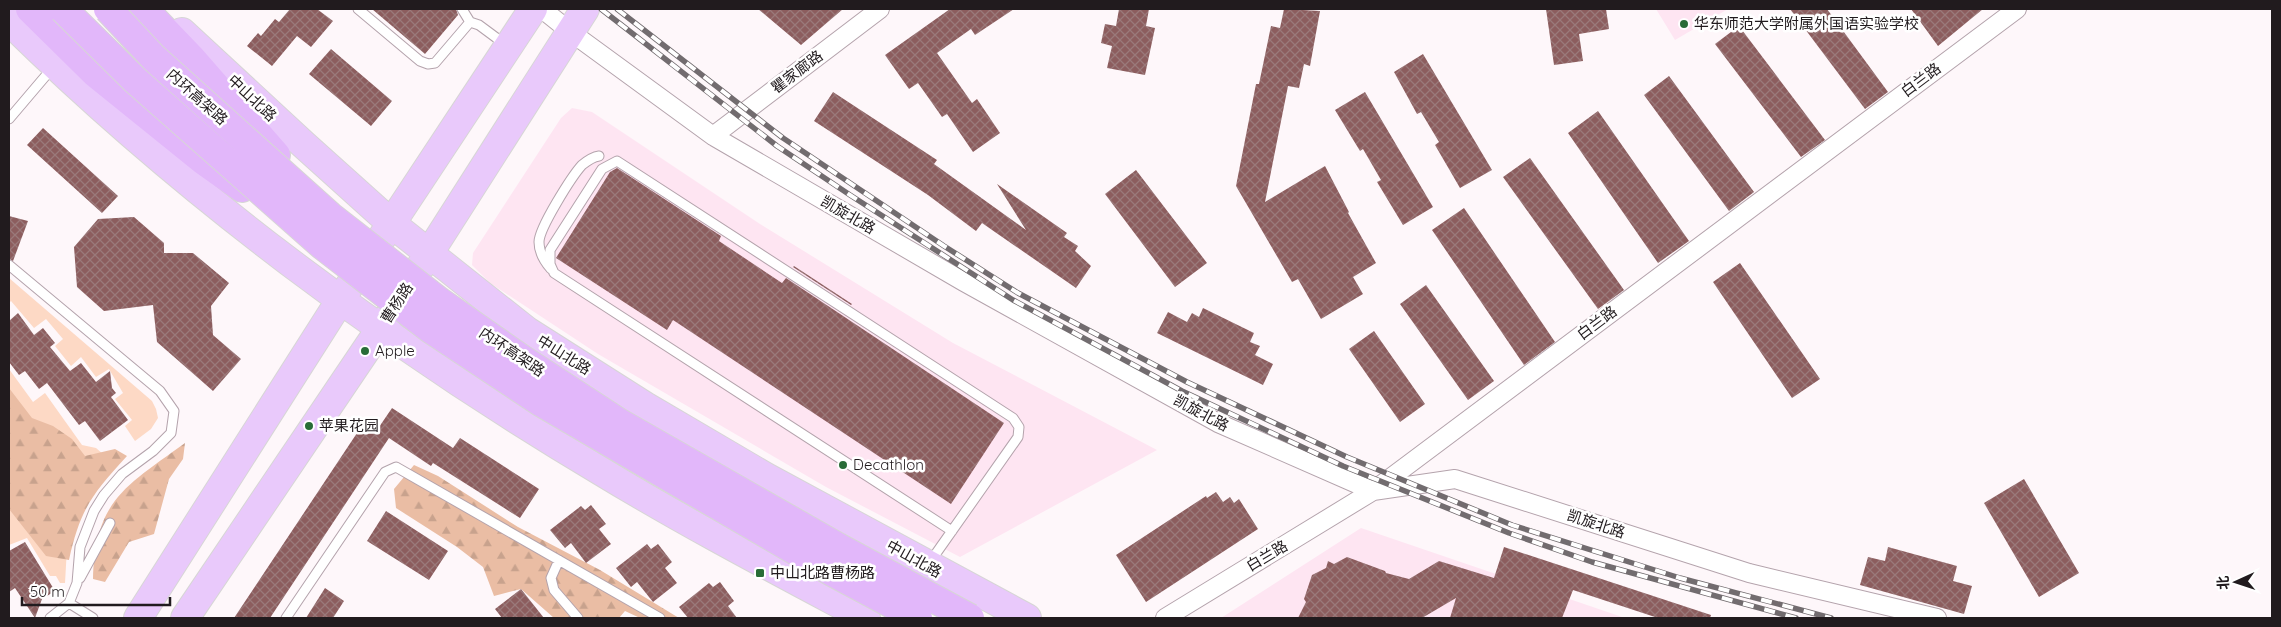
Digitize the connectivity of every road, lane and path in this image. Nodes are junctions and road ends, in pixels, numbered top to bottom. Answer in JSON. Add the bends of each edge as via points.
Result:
{"nodes":[{"id":1,"x":30,"y":9,"type":"edge"},
{"id":2,"x":63,"y":9,"type":"edge"},
{"id":3,"x":108,"y":9,"type":"edge"},
{"id":4,"x":144,"y":9,"type":"edge"},
{"id":5,"x":161,"y":9,"type":"edge"},
{"id":6,"x":358,"y":9,"type":"edge"},
{"id":7,"x":462,"y":9,"type":"edge"},
{"id":8,"x":533,"y":9,"type":"edge"},
{"id":9,"x":542,"y":9,"type":"edge"},
{"id":10,"x":585,"y":9,"type":"edge"},
{"id":11,"x":880,"y":9,"type":"edge"},
{"id":12,"x":2016,"y":9,"type":"edge"},
{"id":13,"x":9,"y":21,"type":"edge"},
{"id":14,"x":470,"y":22,"type":"junction"},
{"id":15,"x":572,"y":33,"type":"junction"},
{"id":16,"x":508,"y":47,"type":"junction"},
{"id":17,"x":55,"y":65,"type":"junction"},
{"id":18,"x":9,"y":119,"type":"edge"},
{"id":19,"x":713,"y":136,"type":"junction"},
{"id":20,"x":599,"y":156,"type":"dead end"},
{"id":21,"x":330,"y":216,"type":"junction"},
{"id":22,"x":392,"y":224,"type":"junction"},
{"id":23,"x":323,"y":246,"type":"junction"},
{"id":24,"x":428,"y":254,"type":"junction"},
{"id":25,"x":9,"y":265,"type":"edge"},
{"id":26,"x":554,"y":274,"type":"junction"},
{"id":27,"x":340,"y":300,"type":"junction"},
{"id":28,"x":381,"y":328,"type":"junction"},
{"id":29,"x":1373,"y":492,"type":"junction"},
{"id":30,"x":110,"y":523,"type":"dead end"},
{"id":31,"x":952,"y":531,"type":"junction"},
{"id":32,"x":559,"y":560,"type":"junction"},
{"id":33,"x":927,"y":566,"type":"junction"},
{"id":34,"x":78,"y":583,"type":"junction"},
{"id":35,"x":69,"y":603,"type":"junction"},
{"id":36,"x":50,"y":618,"type":"edge"},
{"id":37,"x":93,"y":618,"type":"edge"},
{"id":38,"x":138,"y":618,"type":"edge"},
{"id":39,"x":185,"y":618,"type":"edge"},
{"id":40,"x":286,"y":618,"type":"edge"},
{"id":41,"x":578,"y":618,"type":"edge"},
{"id":42,"x":660,"y":618,"type":"edge"},
{"id":43,"x":866,"y":618,"type":"edge"},
{"id":44,"x":918,"y":618,"type":"edge"},
{"id":45,"x":970,"y":618,"type":"edge"},
{"id":46,"x":1027,"y":618,"type":"edge"},
{"id":47,"x":1165,"y":618,"type":"edge"},
{"id":48,"x":1937,"y":618,"type":"edge"}],
"edges":[{"from":1,"to":23,"type":"highway","bridge":true,"via":[[95,73],[204,161]]},
{"from":2,"to":23,"type":"highway","name":"内环高架路","bridge":true,"via":[[135,80]]},
{"from":3,"to":21,"type":"highway","name":"内环高架路","bridge":true,"via":[[154,58]]},
{"from":4,"to":21,"type":"highway","bridge":true},
{"from":5,"to":22,"type":"main road","name":"中山北路","via":[[191,41]]},
{"from":6,"to":14,"type":"lane","via":[[420,61],[428,64],[435,63]]},
{"from":7,"to":14,"type":"lane"},
{"from":8,"to":16,"type":"main road"},
{"from":9,"to":15,"type":"street","name":"凯旋北路"},
{"from":10,"to":15,"type":"main road","name":"曹杨路"},
{"from":11,"to":19,"type":"street","name":"瞿家廊路"},
{"from":12,"to":29,"type":"street","name":"白兰路"},
{"from":13,"to":17,"type":"main road"},
{"from":14,"to":16,"type":"lane"},
{"from":15,"to":19,"type":"street","name":"凯旋北路"},
{"from":15,"to":24,"type":"main road","name":"曹杨路"},
{"from":16,"to":22,"type":"main road"},
{"from":17,"to":18,"type":"lane"},
{"from":17,"to":27,"type":"main road","via":[[162,161]]},
{"from":19,"to":29,"type":"street","name":"凯旋北路","via":[[964,282],[1218,423]]},
{"from":20,"to":26,"type":"lane","via":[[592,157],[582,166],[542,228],[539,242],[542,257]]},
{"from":21,"to":45,"type":"highway","name":"内环高架路","bridge":true,"via":[[439,301],[620,423]]},
{"from":22,"to":24,"type":"main road","name":"中山北路"},
{"from":22,"to":27,"type":"main road"},
{"from":23,"to":44,"type":"highway","name":"内环高架路","bridge":true,"via":[[429,328],[542,403],[832,572]]},
{"from":24,"to":28,"type":"main road","name":"曹杨路"},
{"from":24,"to":33,"type":"main road","name":"中山北路","via":[[527,331],[645,406]]},
{"from":25,"to":34,"type":"lane","via":[[160,391],[174,411],[170,433],[153,451],[122,474],[94,511],[80,547]]},
{"from":26,"to":31,"type":"lane"},
{"from":26,"to":31,"type":"lane","via":[[550,250],[602,169],[617,161],[1013,418],[1019,427],[1018,436]]},
{"from":27,"to":28,"type":"main road"},
{"from":27,"to":38,"type":"main road"},
{"from":28,"to":39,"type":"main road","name":"曹杨路"},
{"from":28,"to":43,"type":"main road","via":[[598,470],[723,542]]},
{"from":29,"to":47,"type":"street","name":"白兰路"},
{"from":29,"to":48,"type":"street","name":"凯旋北路","via":[[1455,479],[1749,573]]},
{"from":30,"to":34,"type":"lane"},
{"from":31,"to":33,"type":"lane"},
{"from":32,"to":40,"type":"lane","via":[[396,467],[385,472]]},
{"from":32,"to":41,"type":"lane","via":[[551,578],[554,590]]},
{"from":32,"to":42,"type":"lane"},
{"from":33,"to":46,"type":"main road","name":"中山北路"},
{"from":34,"to":35,"type":"lane"},
{"from":35,"to":36,"type":"lane"},
{"from":35,"to":37,"type":"lane"}]}
